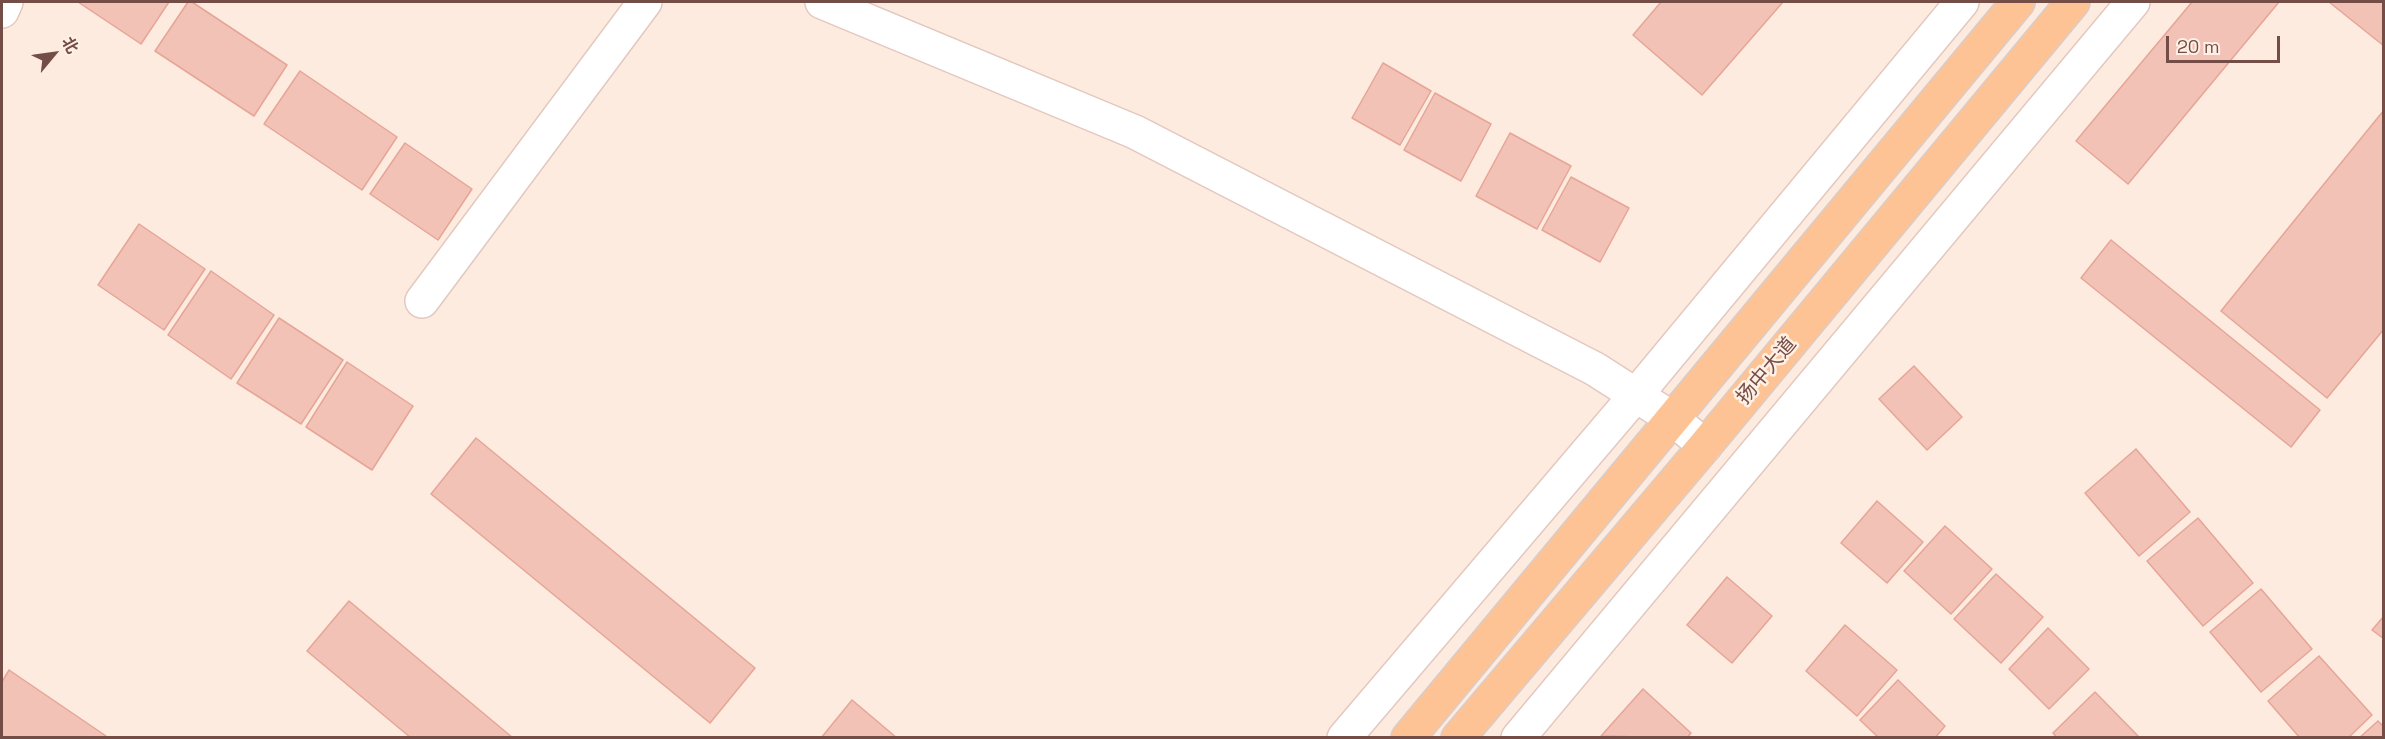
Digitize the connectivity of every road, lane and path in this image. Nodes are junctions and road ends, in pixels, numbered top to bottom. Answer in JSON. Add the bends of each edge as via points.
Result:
{"nodes":[{"id":1,"x":6,"y":2,"type":"edge"},
{"id":2,"x":645,"y":2,"type":"edge"},
{"id":3,"x":822,"y":2,"type":"edge"},
{"id":4,"x":1962,"y":2,"type":"edge"},
{"id":5,"x":2018,"y":2,"type":"edge"},
{"id":6,"x":2073,"y":2,"type":"edge"},
{"id":7,"x":2133,"y":2,"type":"edge"},
{"id":8,"x":2,"y":11,"type":"edge"},
{"id":9,"x":422,"y":301,"type":"dead end"},
{"id":10,"x":1636,"y":395,"type":"junction"},
{"id":11,"x":1673,"y":419,"type":"junction"},
{"id":12,"x":1705,"y":446,"type":"junction"},
{"id":13,"x":1531,"y":650,"type":"junction"},
{"id":14,"x":1531,"y":732,"type":"edge"},
{"id":15,"x":1344,"y":738,"type":"edge"},
{"id":16,"x":1408,"y":738,"type":"edge"},
{"id":17,"x":1458,"y":738,"type":"edge"}],
"edges":[{"from":1,"to":8,"type":"street"},
{"from":2,"to":9,"type":"street"},
{"from":3,"to":10,"type":"street","via":[[1135,132],[1595,369]]},
{"from":4,"to":10,"type":"street"},
{"from":5,"to":11,"type":"main road"},
{"from":6,"to":12,"type":"main road","name":"扬中大道"},
{"from":7,"to":14,"type":"street"},
{"from":10,"to":11,"type":"street"},
{"from":10,"to":15,"type":"street"},
{"from":11,"to":12,"type":"street"},
{"from":11,"to":16,"type":"main road"},
{"from":12,"to":13,"type":"main road","name":"扬中大道"},
{"from":13,"to":14,"type":"street","via":[[1561,682]]},
{"from":13,"to":17,"type":"main road","name":"扬中大道"}]}
